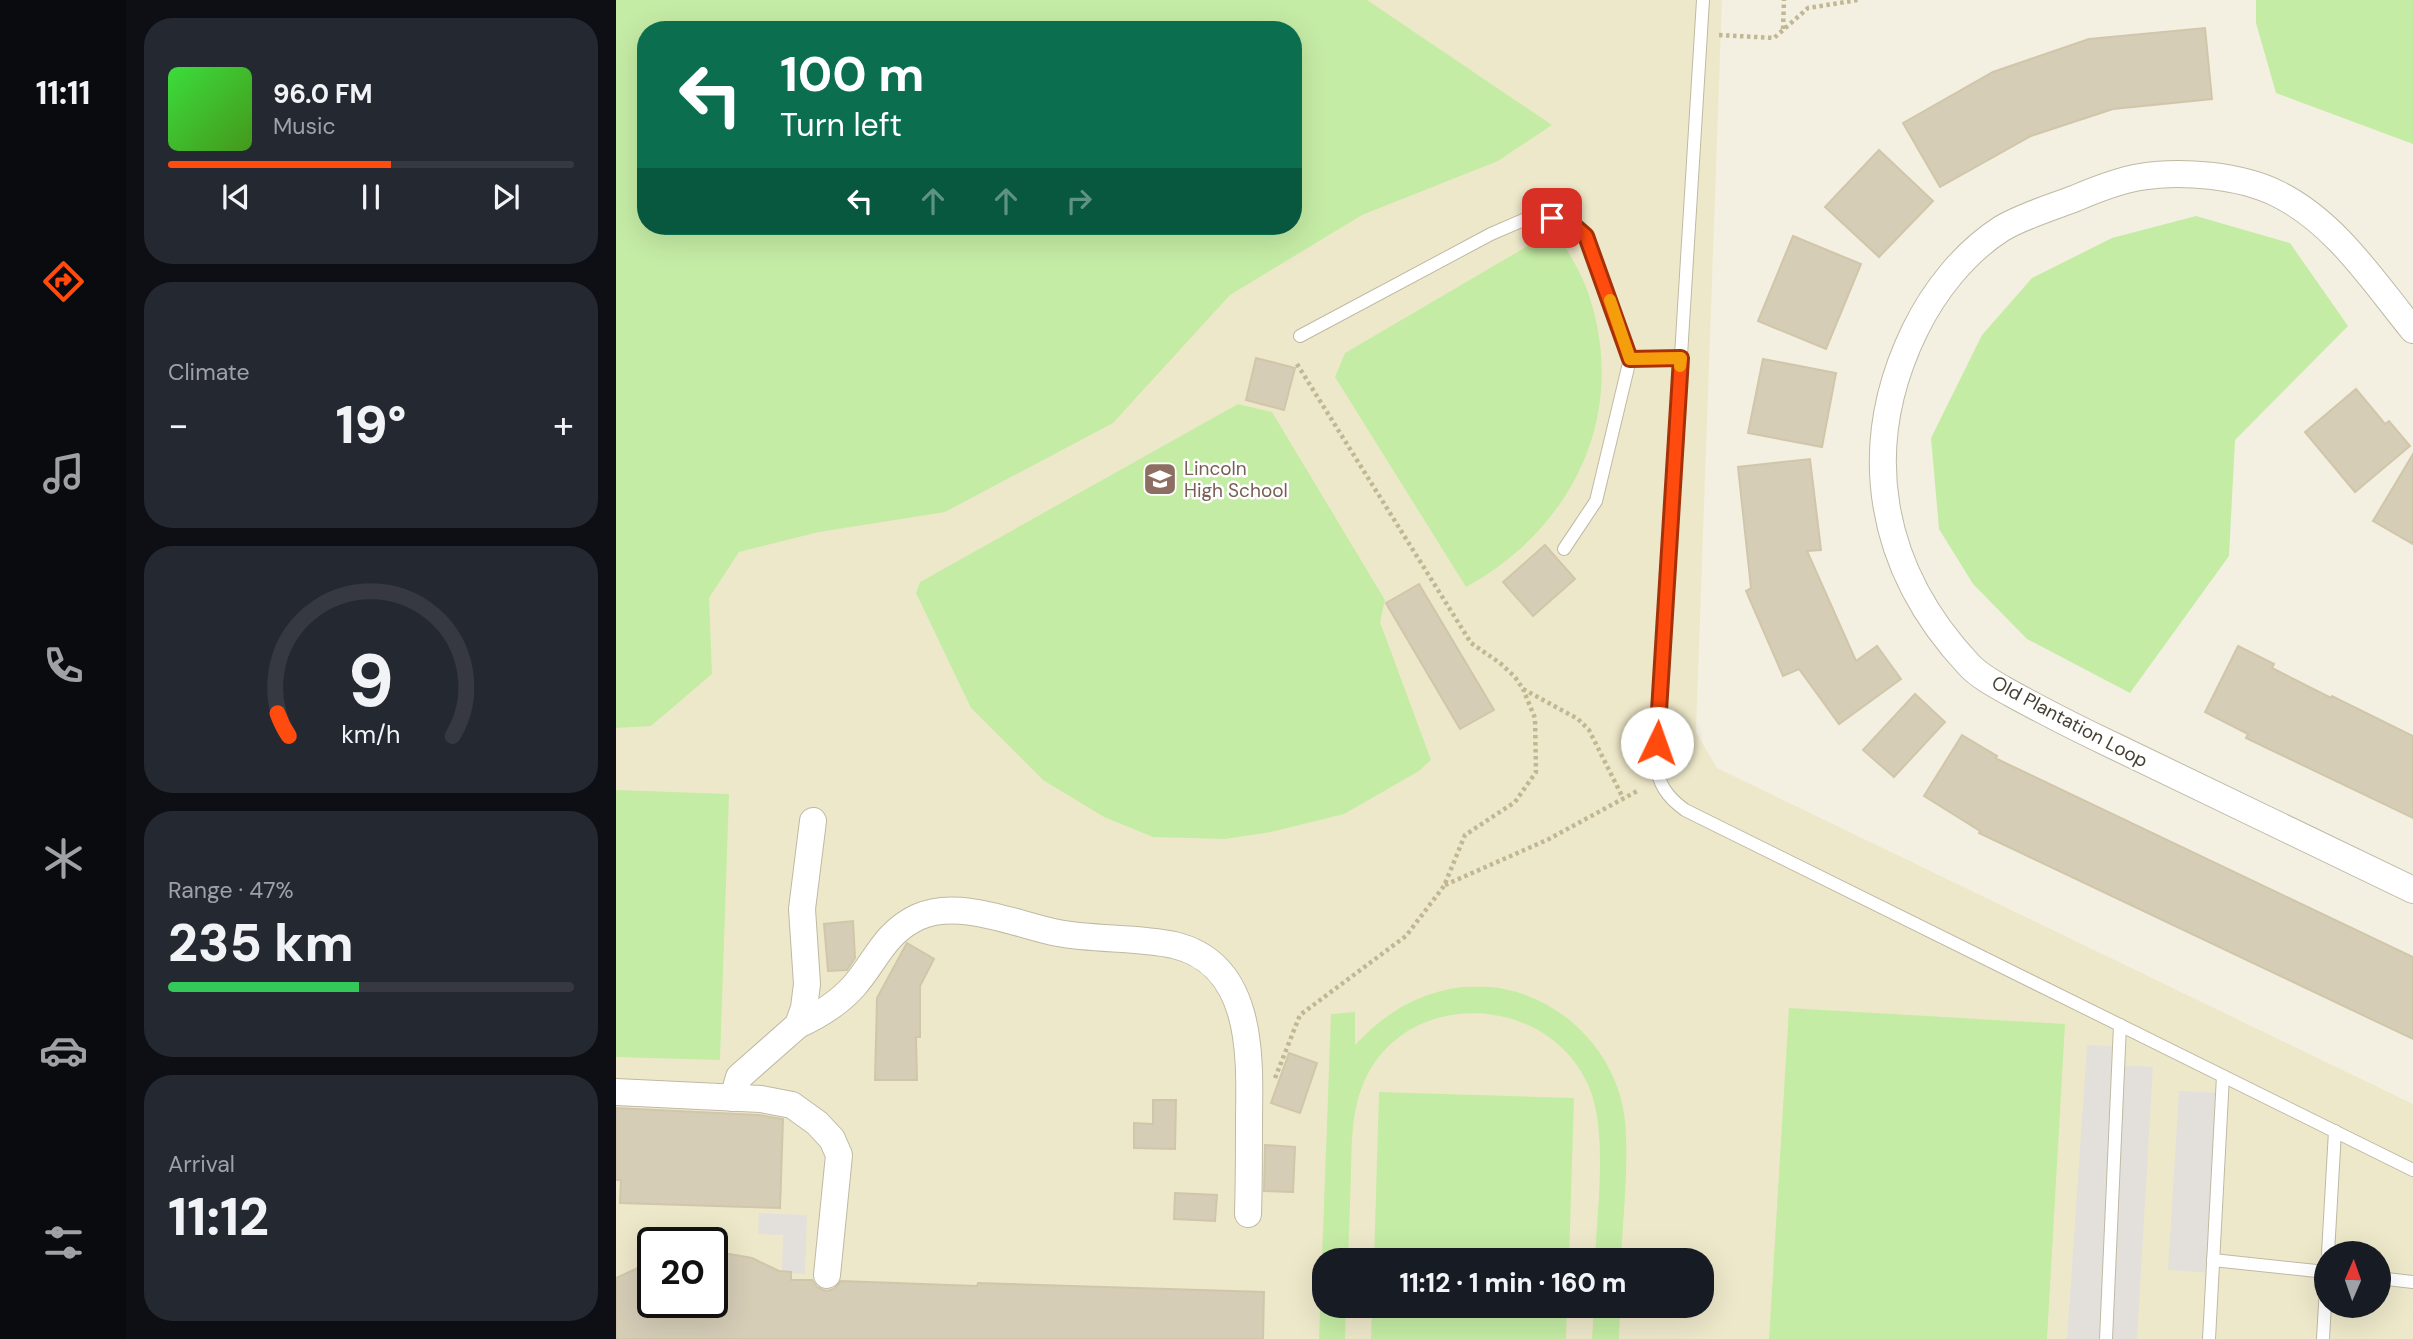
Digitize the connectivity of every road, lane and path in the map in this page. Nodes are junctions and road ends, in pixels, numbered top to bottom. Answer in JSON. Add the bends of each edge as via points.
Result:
{"nodes":[{"id":1,"x":1703,"y":0,"type":"edge"},
{"id":2,"x":1784,"y":0,"type":"edge"},
{"id":3,"x":1858,"y":0,"type":"edge"},
{"id":4,"x":1783,"y":29,"type":"junction"},
{"id":5,"x":1701,"y":35,"type":"junction"},
{"id":6,"x":2413,"y":330,"type":"edge"},
{"id":7,"x":1300,"y":336,"type":"dead end"},
{"id":8,"x":1681,"y":358,"type":"junction"},
{"id":9,"x":1630,"y":359,"type":"junction"},
{"id":10,"x":1297,"y":364,"type":"dead end"},
{"id":11,"x":1564,"y":549,"type":"dead end"},
{"id":12,"x":1522,"y":689,"type":"junction"},
{"id":13,"x":1639,"y":790,"type":"dead end"},
{"id":14,"x":1623,"y":798,"type":"junction"},
{"id":15,"x":813,"y":821,"type":"dead end"},
{"id":16,"x":1444,"y":886,"type":"junction"},
{"id":17,"x":2413,"y":890,"type":"edge"},
{"id":18,"x":798,"y":1025,"type":"junction"},
{"id":19,"x":2120,"y":1025,"type":"junction"},
{"id":20,"x":2223,"y":1076,"type":"junction"},
{"id":21,"x":1274,"y":1080,"type":"dead end"},
{"id":22,"x":616,"y":1092,"type":"edge"},
{"id":23,"x":733,"y":1098,"type":"junction"},
{"id":24,"x":2335,"y":1131,"type":"junction"},
{"id":25,"x":2413,"y":1170,"type":"edge"},
{"id":26,"x":1248,"y":1214,"type":"dead end"},
{"id":27,"x":2329,"y":1241,"type":"edge"},
{"id":28,"x":2213,"y":1260,"type":"junction"},
{"id":29,"x":2314,"y":1271,"type":"edge"},
{"id":30,"x":827,"y":1275,"type":"dead end"},
{"id":31,"x":2391,"y":1279,"type":"edge"},
{"id":32,"x":2413,"y":1282,"type":"edge"},
{"id":33,"x":2324,"y":1318,"type":"edge"},
{"id":34,"x":2106,"y":1339,"type":"edge"},
{"id":35,"x":2209,"y":1339,"type":"edge"},
{"id":36,"x":2323,"y":1339,"type":"edge"}],
"edges":[{"from":1,"to":5,"type":"lane"},
{"from":2,"to":4,"type":"path"},
{"from":3,"to":4,"type":"path","via":[[1808,8]]},
{"from":4,"to":5,"type":"path","via":[[1774,38]]},
{"from":5,"to":8,"type":"lane"},
{"from":6,"to":17,"type":"street","name":"Old Plantation Loop","via":[[2334,235],[2278,194],[2239,180],[2142,176],[2105,186],[2002,228],[1960,263],[1927,305],[1900,361],[1885,418],[1883,462],[1885,504],[1913,589],[1972,669],[2048,714]]},
{"from":7,"to":9,"type":"lane","via":[[1535,215],[1569,221],[1586,236]]},
{"from":8,"to":9,"type":"lane"},
{"from":8,"to":19,"type":"lane","via":[[1656,760],[1661,785],[1685,810]]},
{"from":9,"to":11,"type":"lane","via":[[1596,501]]},
{"from":10,"to":12,"type":"path","via":[[1471,643],[1500,663]]},
{"from":12,"to":14,"type":"path","via":[[1578,719],[1589,730]]},
{"from":12,"to":16,"type":"path","via":[[1535,718],[1536,772],[1515,802],[1465,835]]},
{"from":13,"to":14,"type":"path"},
{"from":14,"to":16,"type":"path","via":[[1549,839]]},
{"from":15,"to":18,"type":"street","via":[[803,909],[807,984]]},
{"from":16,"to":21,"type":"path","via":[[1406,936],[1300,1015]]},
{"from":18,"to":23,"type":"street","via":[[739,1077]]},
{"from":18,"to":26,"type":"street","via":[[822,1013],[856,984],[879,948],[903,926],[941,911],[1014,920],[1068,935],[1174,945],[1196,953],[1215,965],[1227,981],[1245,1024],[1250,1060]]},
{"from":19,"to":20,"type":"lane"},
{"from":19,"to":34,"type":"lane"},
{"from":20,"to":24,"type":"lane"},
{"from":20,"to":28,"type":"lane"},
{"from":22,"to":23,"type":"street"},
{"from":23,"to":30,"type":"street","via":[[792,1105],[832,1139],[839,1156]]},
{"from":24,"to":25,"type":"lane"},
{"from":24,"to":27,"type":"lane"},
{"from":28,"to":29,"type":"lane"},
{"from":28,"to":35,"type":"lane"},
{"from":31,"to":32,"type":"lane"},
{"from":33,"to":36,"type":"lane"}]}
